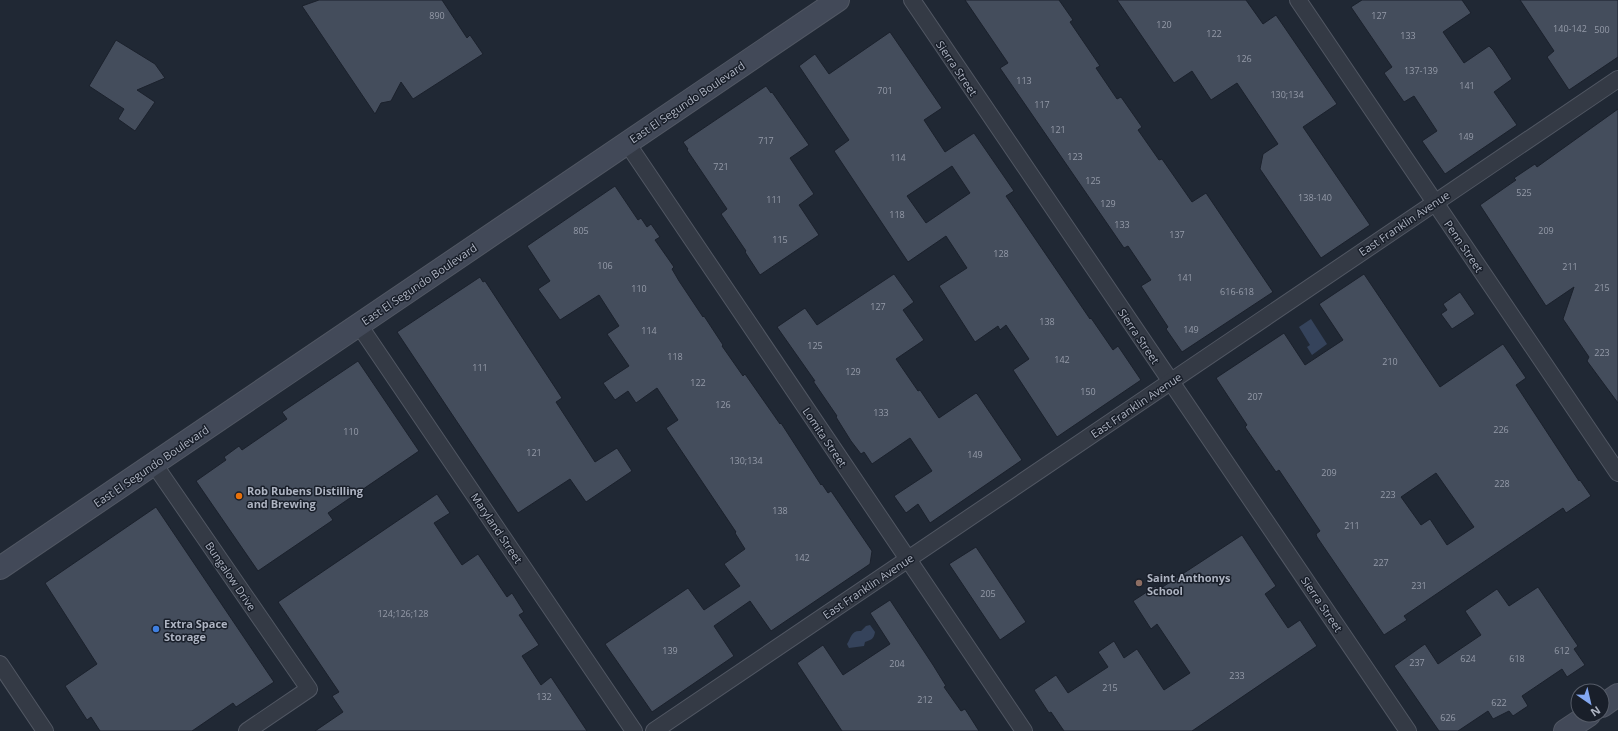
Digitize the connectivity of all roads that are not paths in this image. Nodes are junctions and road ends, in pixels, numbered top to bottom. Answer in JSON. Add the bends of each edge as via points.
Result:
{"nodes":[{"id":1,"x":838,"y":0,"type":"edge"},
{"id":2,"x":912,"y":0,"type":"edge"},
{"id":3,"x":1298,"y":0,"type":"edge"},
{"id":4,"x":1618,"y":79,"type":"edge"},
{"id":5,"x":627,"y":143,"type":"junction"},
{"id":6,"x":1435,"y":202,"type":"junction"},
{"id":7,"x":359,"y":325,"type":"junction"},
{"id":8,"x":1170,"y":381,"type":"junction"},
{"id":9,"x":154,"y":464,"type":"junction"},
{"id":10,"x":1618,"y":473,"type":"edge"},
{"id":11,"x":908,"y":559,"type":"junction"},
{"id":12,"x":0,"y":568,"type":"edge"},
{"id":13,"x":0,"y":664,"type":"edge"},
{"id":14,"x":1577,"y":723,"type":"edge"},
{"id":15,"x":45,"y":731,"type":"edge"},
{"id":16,"x":247,"y":731,"type":"edge"},
{"id":17,"x":634,"y":731,"type":"edge"},
{"id":18,"x":654,"y":731,"type":"edge"},
{"id":19,"x":1024,"y":731,"type":"edge"},
{"id":20,"x":1408,"y":731,"type":"edge"},
{"id":21,"x":1565,"y":731,"type":"edge"}],
"edges":[{"from":1,"to":5,"type":"main road","name":"East El Segundo Boulevard"},
{"from":2,"to":8,"type":"street","name":"Sierra Street"},
{"from":3,"to":6,"type":"street","name":"Penn Street"},
{"from":4,"to":6,"type":"street","name":"East Franklin Avenue"},
{"from":5,"to":7,"type":"main road","name":"East El Segundo Boulevard"},
{"from":5,"to":11,"type":"street","name":"Lomita Street"},
{"from":6,"to":8,"type":"street","name":"East Franklin Avenue"},
{"from":6,"to":10,"type":"street","name":"Penn Street"},
{"from":7,"to":9,"type":"main road","name":"East El Segundo Boulevard"},
{"from":7,"to":17,"type":"street","name":"Maryland Street"},
{"from":8,"to":11,"type":"street","name":"East Franklin Avenue"},
{"from":8,"to":20,"type":"street","name":"Sierra Street"},
{"from":9,"to":12,"type":"main road","name":"East El Segundo Boulevard"},
{"from":9,"to":16,"type":"street","name":"Bungalow Drive","via":[[309,688]]},
{"from":11,"to":18,"type":"street","name":"East Franklin Avenue"},
{"from":11,"to":19,"type":"street","name":"Lomita Street"},
{"from":13,"to":15,"type":"street"},
{"from":14,"to":21,"type":"main road"}]}
